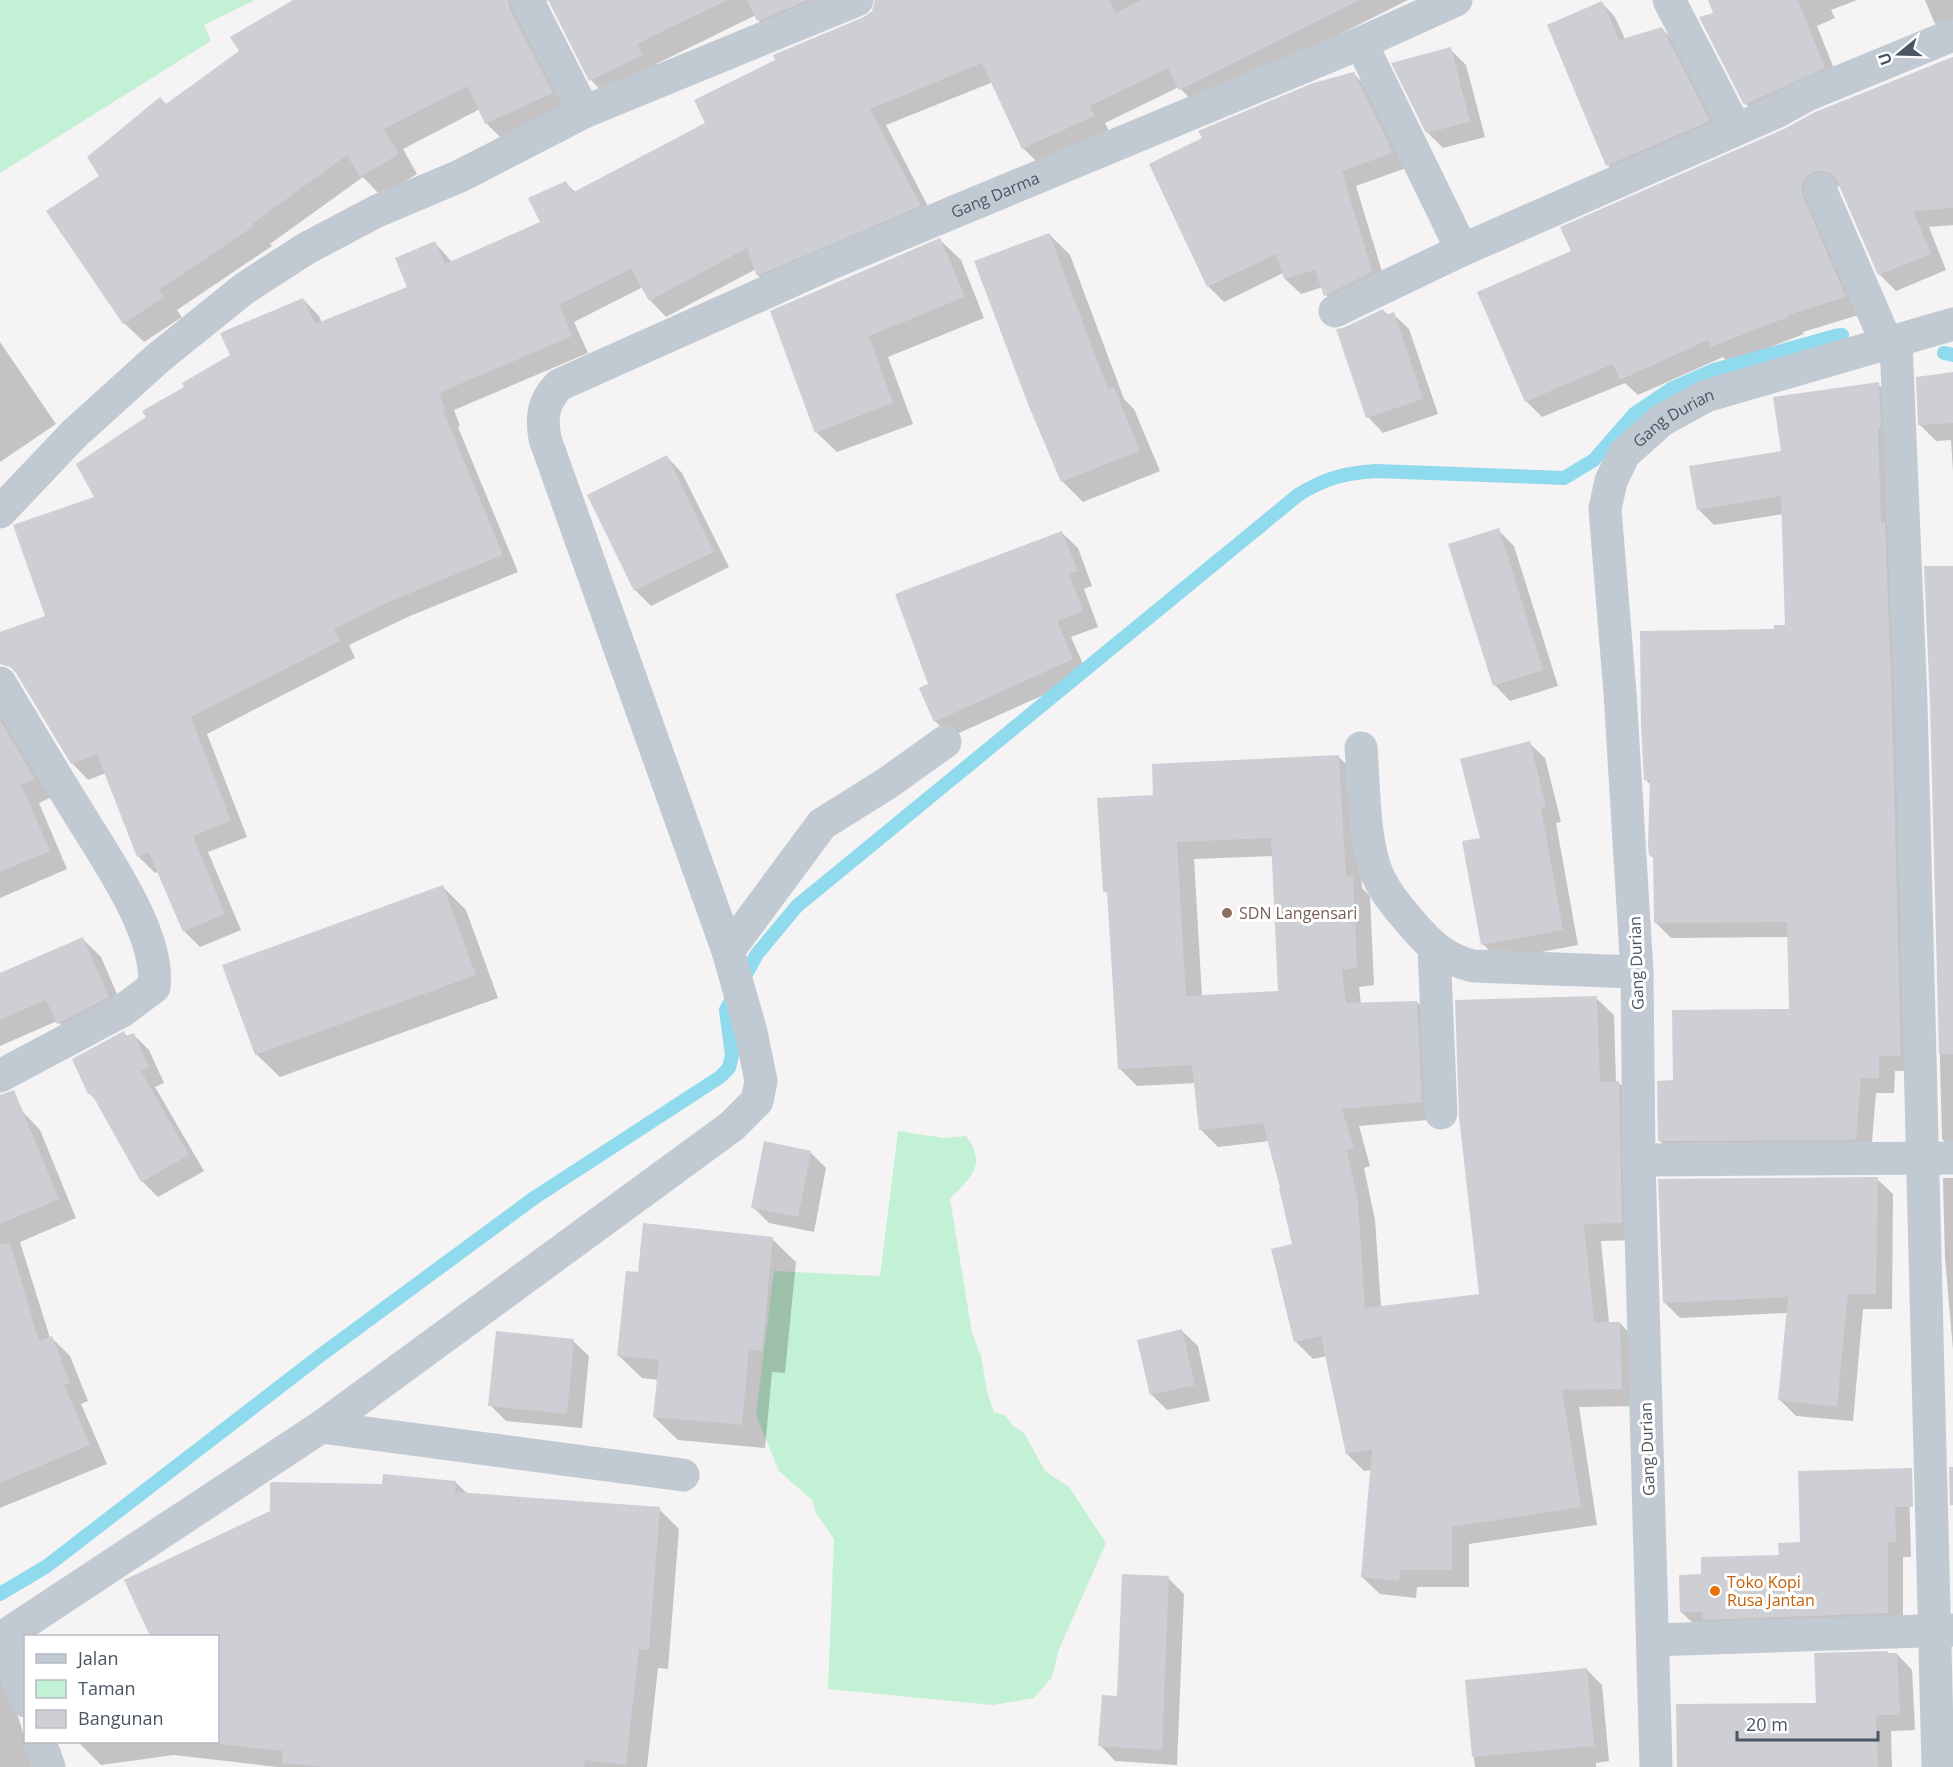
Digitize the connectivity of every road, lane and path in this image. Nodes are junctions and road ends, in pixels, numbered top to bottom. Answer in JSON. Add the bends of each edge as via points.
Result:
{"nodes":[{"id":1,"x":527,"y":0,"type":"edge"},
{"id":2,"x":857,"y":0,"type":"edge"},
{"id":3,"x":1456,"y":0,"type":"edge"},
{"id":4,"x":1669,"y":0,"type":"edge"},
{"id":5,"x":1953,"y":35,"type":"edge"},
{"id":6,"x":1361,"y":43,"type":"junction"},
{"id":7,"x":584,"y":112,"type":"junction"},
{"id":8,"x":1735,"y":128,"type":"junction"},
{"id":9,"x":1820,"y":189,"type":"dead end"},
{"id":10,"x":1462,"y":250,"type":"junction"},
{"id":11,"x":1335,"y":310,"type":"dead end"},
{"id":12,"x":1953,"y":324,"type":"edge"},
{"id":13,"x":1892,"y":343,"type":"junction"},
{"id":14,"x":0,"y":512,"type":"edge"},
{"id":15,"x":0,"y":683,"type":"edge"},
{"id":16,"x":945,"y":742,"type":"dead end"},
{"id":17,"x":1361,"y":748,"type":"dead end"},
{"id":18,"x":1434,"y":948,"type":"junction"},
{"id":19,"x":734,"y":972,"type":"junction"},
{"id":20,"x":1637,"y":972,"type":"junction"},
{"id":21,"x":0,"y":1076,"type":"edge"},
{"id":22,"x":1441,"y":1113,"type":"dead end"},
{"id":23,"x":1937,"y":1158,"type":"edge"},
{"id":24,"x":1639,"y":1160,"type":"junction"},
{"id":25,"x":321,"y":1427,"type":"junction"},
{"id":26,"x":683,"y":1476,"type":"dead end"},
{"id":27,"x":1944,"y":1630,"type":"edge"},
{"id":28,"x":1,"y":1638,"type":"edge"},
{"id":29,"x":1653,"y":1640,"type":"junction"},
{"id":30,"x":24,"y":1696,"type":"edge"},
{"id":31,"x":40,"y":1743,"type":"edge"},
{"id":32,"x":50,"y":1767,"type":"edge"},
{"id":33,"x":1656,"y":1767,"type":"edge"},
{"id":34,"x":1938,"y":1767,"type":"edge"}],
"edges":[{"from":1,"to":7,"type":"street"},
{"from":2,"to":7,"type":"street"},
{"from":3,"to":6,"type":"street","name":"Gang Darma"},
{"from":4,"to":8,"type":"street"},
{"from":5,"to":8,"type":"street"},
{"from":6,"to":10,"type":"street"},
{"from":6,"to":19,"type":"street","name":"Gang Darma","via":[[825,266],[559,385],[544,406],[544,439]]},
{"from":7,"to":14,"type":"street","via":[[460,176],[377,211],[307,248],[245,288],[158,358],[74,434]]},
{"from":8,"to":10,"type":"street"},
{"from":9,"to":13,"type":"street"},
{"from":10,"to":11,"type":"street"},
{"from":12,"to":13,"type":"street","name":"Gang Durian"},
{"from":13,"to":20,"type":"street","name":"Gang Durian","via":[[1706,396],[1662,420],[1631,447],[1611,481],[1605,509]]},
{"from":13,"to":23,"type":"street"},
{"from":15,"to":21,"type":"street","via":[[129,897],[156,973],[154,987],[122,1011]]},
{"from":16,"to":19,"type":"street","via":[[822,824]]},
{"from":17,"to":18,"type":"street","via":[[1369,844],[1378,876],[1398,908]]},
{"from":18,"to":20,"type":"street","via":[[1457,962],[1473,966]]},
{"from":18,"to":22,"type":"street"},
{"from":19,"to":25,"type":"street","via":[[761,1081],[757,1101],[732,1126]]},
{"from":20,"to":24,"type":"street","name":"Gang Durian"},
{"from":23,"to":24,"type":"street"},
{"from":23,"to":27,"type":"street"},
{"from":24,"to":29,"type":"street","name":"Gang Durian"},
{"from":25,"to":26,"type":"street"},
{"from":25,"to":28,"type":"street"},
{"from":27,"to":29,"type":"street"},
{"from":27,"to":34,"type":"street"},
{"from":28,"to":30,"type":"street"},
{"from":29,"to":33,"type":"street","name":"Gang Durian"},
{"from":31,"to":32,"type":"street"}]}
